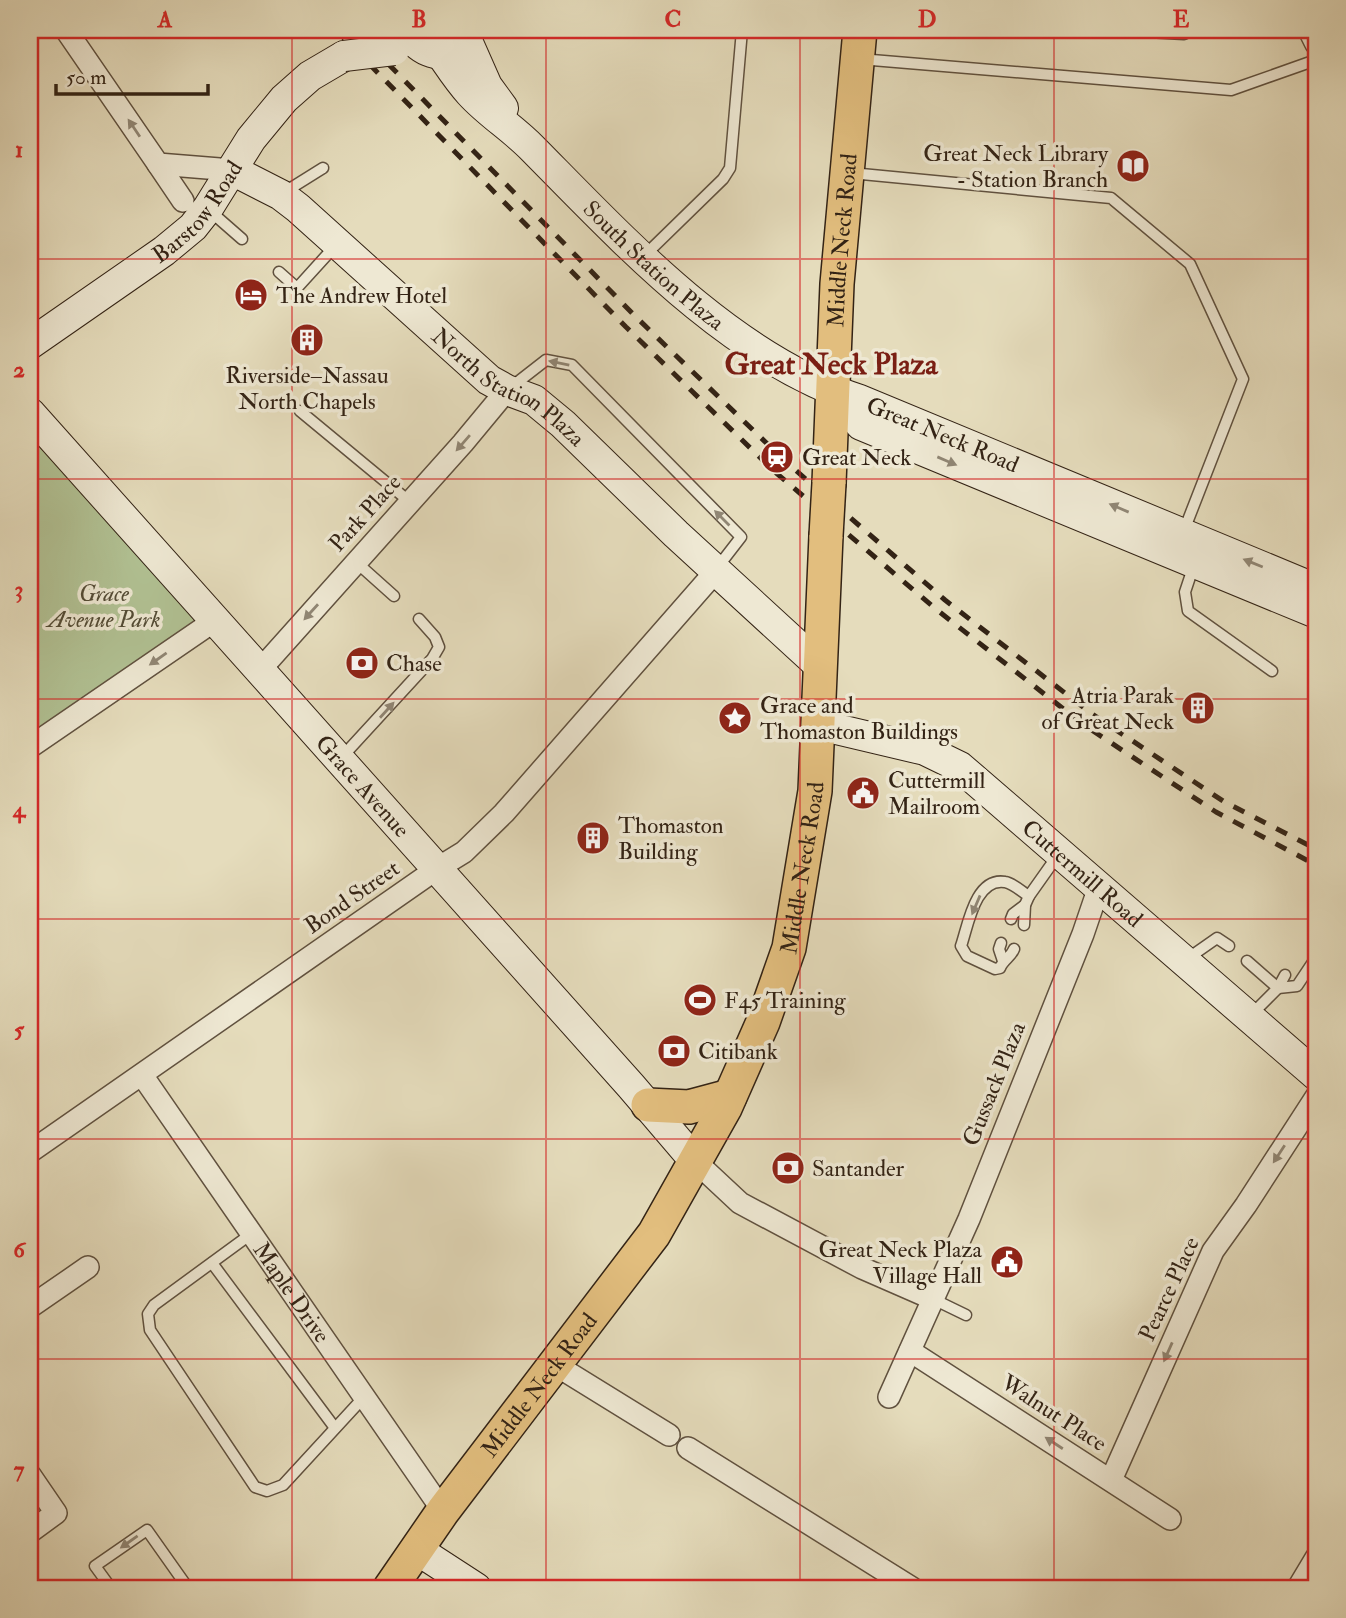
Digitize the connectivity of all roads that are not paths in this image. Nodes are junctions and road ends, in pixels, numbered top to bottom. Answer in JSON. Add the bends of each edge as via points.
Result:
{"nodes":[{"id":1,"x":66,"y":30,"type":"edge"},
{"id":2,"x":743,"y":30,"type":"edge"},
{"id":3,"x":1111,"y":30,"type":"edge"},
{"id":4,"x":1185,"y":30,"type":"edge"},
{"id":5,"x":1310,"y":30,"type":"edge"},
{"id":6,"x":421,"y":40,"type":"edge"},
{"id":7,"x":859,"y":44,"type":"edge"},
{"id":8,"x":1316,"y":44,"type":"edge"},
{"id":9,"x":1316,"y":60,"type":"edge"},
{"id":10,"x":158,"y":164,"type":"junction"},
{"id":11,"x":323,"y":168,"type":"dead end"},
{"id":12,"x":232,"y":170,"type":"junction"},
{"id":13,"x":847,"y":172,"type":"junction"},
{"id":14,"x":281,"y":195,"type":"junction"},
{"id":15,"x":196,"y":204,"type":"junction"},
{"id":16,"x":242,"y":239,"type":"dead end"},
{"id":17,"x":338,"y":243,"type":"junction"},
{"id":18,"x":642,"y":258,"type":"junction"},
{"id":19,"x":279,"y":272,"type":"dead end"},
{"id":20,"x":30,"y":344,"type":"edge"},
{"id":21,"x":507,"y":390,"type":"junction"},
{"id":22,"x":832,"y":391,"type":"junction"},
{"id":23,"x":300,"y":411,"type":"dead end"},
{"id":24,"x":30,"y":413,"type":"edge"},
{"id":25,"x":410,"y":502,"type":"junction"},
{"id":26,"x":1184,"y":551,"type":"junction"},
{"id":27,"x":356,"y":562,"type":"junction"},
{"id":28,"x":716,"y":570,"type":"junction"},
{"id":29,"x":1316,"y":589,"type":"edge"},
{"id":30,"x":394,"y":596,"type":"dead end"},
{"id":31,"x":1316,"y":612,"type":"edge"},
{"id":32,"x":419,"y":619,"type":"dead end"},
{"id":33,"x":214,"y":621,"type":"junction"},
{"id":34,"x":821,"y":667,"type":"junction"},
{"id":35,"x":260,"y":670,"type":"junction"},
{"id":36,"x":1272,"y":671,"type":"dead end"},
{"id":37,"x":819,"y":725,"type":"junction"},
{"id":38,"x":30,"y":747,"type":"edge"},
{"id":39,"x":340,"y":759,"type":"junction"},
{"id":40,"x":1059,"y":853,"type":"junction"},
{"id":41,"x":438,"y":868,"type":"junction"},
{"id":42,"x":1099,"y":887,"type":"junction"},
{"id":43,"x":1027,"y":900,"type":"junction"},
{"id":44,"x":1011,"y":919,"type":"dead end"},
{"id":45,"x":1024,"y":925,"type":"dead end"},
{"id":46,"x":1001,"y":943,"type":"dead end"},
{"id":47,"x":1229,"y":947,"type":"dead end"},
{"id":48,"x":1014,"y":949,"type":"dead end"},
{"id":49,"x":1315,"y":959,"type":"edge"},
{"id":50,"x":1003,"y":961,"type":"junction"},
{"id":51,"x":1184,"y":961,"type":"junction"},
{"id":52,"x":1247,"y":961,"type":"dead end"},
{"id":53,"x":1285,"y":975,"type":"dead end"},
{"id":54,"x":1278,"y":988,"type":"junction"},
{"id":55,"x":1249,"y":1017,"type":"junction"},
{"id":56,"x":142,"y":1075,"type":"junction"},
{"id":57,"x":1316,"y":1075,"type":"edge"},
{"id":58,"x":730,"y":1096,"type":"junction"},
{"id":59,"x":1316,"y":1097,"type":"edge"},
{"id":60,"x":648,"y":1105,"type":"junction"},
{"id":61,"x":33,"y":1144,"type":"edge"},
{"id":62,"x":695,"y":1161,"type":"junction"},
{"id":63,"x":251,"y":1234,"type":"junction"},
{"id":64,"x":212,"y":1263,"type":"junction"},
{"id":65,"x":88,"y":1267,"type":"dead end"},
{"id":66,"x":933,"y":1299,"type":"junction"},
{"id":67,"x":30,"y":1307,"type":"edge"},
{"id":68,"x":966,"y":1315,"type":"dead end"},
{"id":69,"x":910,"y":1351,"type":"junction"},
{"id":70,"x":554,"y":1364,"type":"junction"},
{"id":71,"x":364,"y":1396,"type":"junction"},
{"id":72,"x":890,"y":1397,"type":"dead end"},
{"id":73,"x":335,"y":1428,"type":"junction"},
{"id":74,"x":669,"y":1435,"type":"dead end"},
{"id":75,"x":688,"y":1448,"type":"dead end"},
{"id":76,"x":30,"y":1475,"type":"edge"},
{"id":77,"x":1111,"y":1480,"type":"junction"},
{"id":78,"x":443,"y":1511,"type":"junction"},
{"id":79,"x":1170,"y":1519,"type":"dead end"},
{"id":80,"x":30,"y":1532,"type":"edge"},
{"id":81,"x":416,"y":1549,"type":"junction"},
{"id":82,"x":1316,"y":1558,"type":"edge"},
{"id":83,"x":111,"y":1588,"type":"edge"},
{"id":84,"x":188,"y":1588,"type":"edge"},
{"id":85,"x":390,"y":1588,"type":"edge"},
{"id":86,"x":476,"y":1588,"type":"edge"},
{"id":87,"x":912,"y":1588,"type":"edge"},
{"id":88,"x":1298,"y":1588,"type":"edge"}],
"edges":[{"from":10,"to":1,"type":"street","one_way":true},
{"from":2,"to":18,"type":"lane","via":[[730,168]]},
{"from":3,"to":4,"type":"lane","via":[[1184,34]]},
{"from":5,"to":8,"type":"street"},
{"from":6,"to":12,"type":"street","name":"Barstow Road","bridge":true,"via":[[344,56],[310,76],[284,99]]},
{"from":6,"to":18,"type":"street","name":"South Station Plaza","via":[[470,94],[527,143]]},
{"from":7,"to":9,"type":"lane","via":[[1231,90]]},
{"from":7,"to":13,"type":"main road","name":"Middle Neck Road"},
{"from":10,"to":12,"type":"street"},
{"from":10,"to":15,"type":"street"},
{"from":11,"to":14,"type":"lane"},
{"from":12,"to":14,"type":"street","name":"North Station Plaza"},
{"from":12,"to":15,"type":"street","name":"Barstow Road"},
{"from":13,"to":22,"type":"main road","name":"Middle Neck Road"},
{"from":13,"to":26,"type":"lane","via":[[1111,198],[1190,264],[1243,379]]},
{"from":14,"to":17,"type":"street","name":"North Station Plaza"},
{"from":15,"to":16,"type":"lane"},
{"from":15,"to":20,"type":"street","name":"Barstow Road","via":[[193,227],[179,239]]},
{"from":17,"to":19,"type":"lane","via":[[297,288]]},
{"from":17,"to":21,"type":"street","name":"North Station Plaza","via":[[489,380]]},
{"from":18,"to":22,"type":"street","name":"South Station Plaza","via":[[734,334]]},
{"from":21,"to":25,"type":"street","name":"Park Place","one_way":true},
{"from":21,"to":28,"type":"street","name":"North Station Plaza","via":[[534,400],[563,424]]},
{"from":28,"to":21,"type":"lane","one_way":true,"via":[[741,537],[572,365],[546,360]]},
{"from":22,"to":26,"type":"street","name":"Great Neck Road"},
{"from":22,"to":34,"type":"main road","name":"Middle Neck Road","bridge":true},
{"from":23,"to":25,"type":"lane"},
{"from":24,"to":33,"type":"street","name":"Grace Avenue"},
{"from":25,"to":27,"type":"street","name":"Park Place"},
{"from":29,"to":26,"type":"street","name":"Great Neck Road","one_way":true},
{"from":26,"to":31,"type":"street","name":"Great Neck Road"},
{"from":26,"to":36,"type":"lane","via":[[1188,611],[1213,636]]},
{"from":27,"to":30,"type":"lane"},
{"from":27,"to":35,"type":"street","name":"Park Place","one_way":true},
{"from":28,"to":34,"type":"street","name":"North Station Plaza"},
{"from":28,"to":41,"type":"street","name":"Bond Street","via":[[504,813],[464,852]]},
{"from":39,"to":32,"type":"lane","one_way":true,"via":[[439,647]]},
{"from":33,"to":35,"type":"street","name":"Grace Avenue"},
{"from":33,"to":38,"type":"street","one_way":true},
{"from":34,"to":37,"type":"main road","name":"Middle Neck Road"},
{"from":35,"to":39,"type":"street","name":"Grace Avenue"},
{"from":37,"to":40,"type":"street","name":"Cuttermill Road","via":[[925,750],[960,767]]},
{"from":37,"to":58,"type":"main road","name":"Middle Neck Road","via":[[816,792],[789,948]]},
{"from":39,"to":41,"type":"street","name":"Grace Avenue"},
{"from":40,"to":42,"type":"street","name":"Cuttermill Road"},
{"from":40,"to":43,"type":"lane"},
{"from":41,"to":56,"type":"street","name":"Bond Street"},
{"from":41,"to":60,"type":"street","name":"Grace Avenue"},
{"from":42,"to":51,"type":"street","name":"Cuttermill Road"},
{"from":42,"to":66,"type":"street","name":"Gussack Plaza"},
{"from":43,"to":44,"type":"lane"},
{"from":43,"to":45,"type":"lane"},
{"from":43,"to":50,"type":"lane","one_way":true,"via":[[1007,882],[984,889],[978,898],[962,951],[995,969]]},
{"from":46,"to":50,"type":"lane"},
{"from":47,"to":51,"type":"lane","via":[[1217,938]]},
{"from":48,"to":50,"type":"lane"},
{"from":49,"to":54,"type":"lane","via":[[1297,986]]},
{"from":51,"to":55,"type":"street","name":"Cuttermill Road"},
{"from":52,"to":54,"type":"lane"},
{"from":53,"to":54,"type":"lane"},
{"from":54,"to":55,"type":"lane"},
{"from":55,"to":57,"type":"street","name":"Cuttermill Road"},
{"from":56,"to":61,"type":"street","name":"Bond Street"},
{"from":56,"to":63,"type":"street","name":"Maple Drive"},
{"from":58,"to":60,"type":"main road","via":[[689,1108]]},
{"from":58,"to":62,"type":"main road","name":"Middle Neck Road"},
{"from":59,"to":77,"type":"street","name":"Pearce Place","one_way":true,"via":[[1213,1251]]},
{"from":60,"to":62,"type":"street","name":"Grace Avenue"},
{"from":62,"to":66,"type":"street","via":[[740,1203],[862,1268]]},
{"from":62,"to":70,"type":"main road","name":"Middle Neck Road","via":[[654,1234]]},
{"from":63,"to":64,"type":"lane"},
{"from":63,"to":71,"type":"street","name":"Maple Drive"},
{"from":64,"to":73,"type":"lane"},
{"from":64,"to":73,"type":"lane","via":[[154,1305],[148,1314],[150,1330],[255,1487],[267,1491],[283,1485]]},
{"from":65,"to":67,"type":"street"},
{"from":66,"to":68,"type":"lane"},
{"from":66,"to":69,"type":"street","name":"Gussack Plaza"},
{"from":69,"to":72,"type":"street","name":"Gussack Plaza"},
{"from":77,"to":69,"type":"street","name":"Walnut Place","one_way":true},
{"from":70,"to":74,"type":"street"},
{"from":70,"to":78,"type":"main road","name":"Middle Neck Road"},
{"from":71,"to":73,"type":"lane"},
{"from":71,"to":78,"type":"street","name":"Maple Drive"},
{"from":75,"to":87,"type":"street"},
{"from":76,"to":80,"type":"street","via":[[56,1513]]},
{"from":77,"to":79,"type":"street","name":"Walnut Place"},
{"from":78,"to":81,"type":"main road","name":"Middle Neck Road"},
{"from":81,"to":85,"type":"main road","name":"Middle Neck Road"},
{"from":81,"to":86,"type":"street"},
{"from":82,"to":88,"type":"street"},
{"from":84,"to":83,"type":"lane","one_way":true,"via":[[147,1530],[95,1566]]}]}
